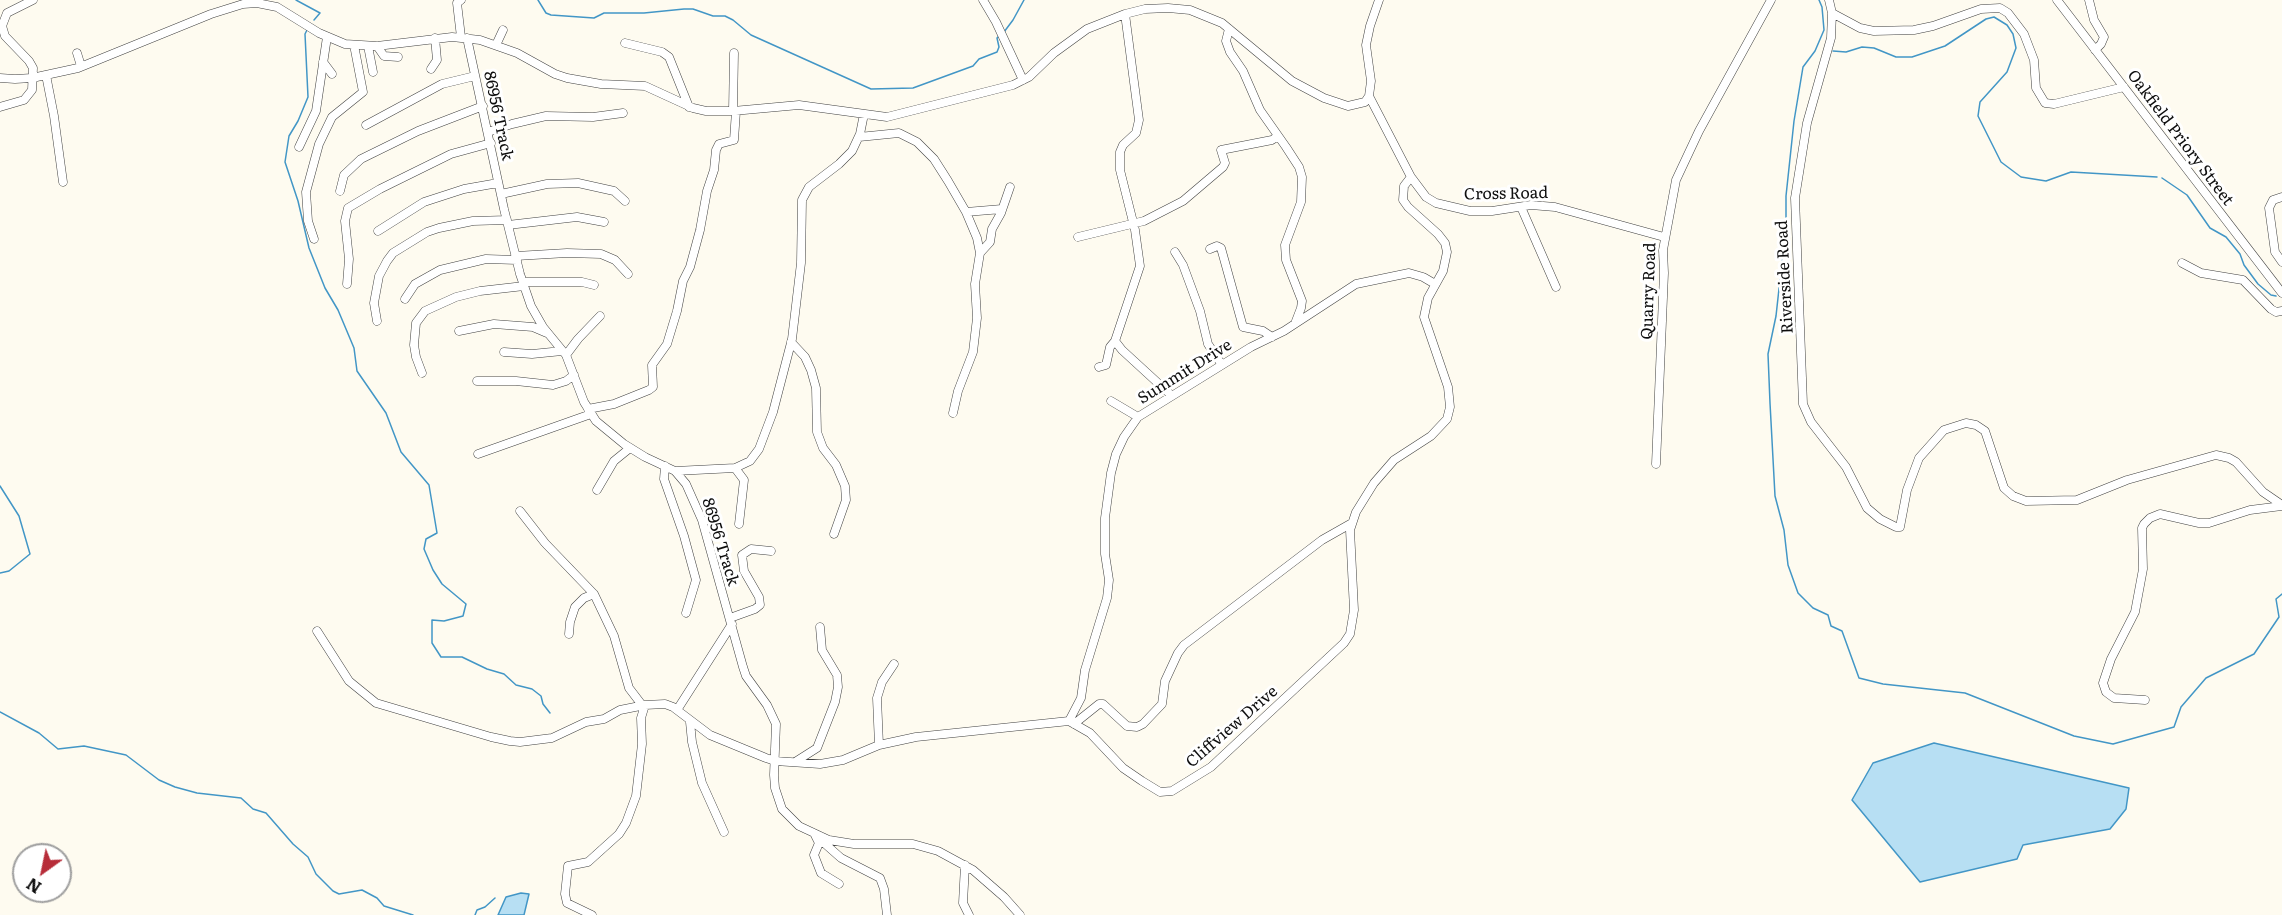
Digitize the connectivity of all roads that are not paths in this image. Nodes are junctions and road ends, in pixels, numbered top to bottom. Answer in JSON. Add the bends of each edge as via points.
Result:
{"nodes":[{"id":1,"x":33,"y":0,"type":"edge"},
{"id":2,"x":461,"y":0,"type":"edge"},
{"id":3,"x":983,"y":0,"type":"edge"},
{"id":4,"x":1379,"y":0,"type":"edge"},
{"id":5,"x":1771,"y":0,"type":"edge"},
{"id":6,"x":1829,"y":0,"type":"edge"},
{"id":7,"x":2057,"y":0,"type":"edge"},
{"id":8,"x":2089,"y":0,"type":"edge"},
{"id":9,"x":1832,"y":13,"type":"junction"},
{"id":10,"x":1125,"y":14,"type":"junction"},
{"id":11,"x":1229,"y":28,"type":"junction"},
{"id":12,"x":503,"y":30,"type":"dead end"},
{"id":13,"x":327,"y":37,"type":"junction"},
{"id":14,"x":464,"y":37,"type":"junction"},
{"id":15,"x":435,"y":38,"type":"junction"},
{"id":16,"x":625,"y":43,"type":"dead end"},
{"id":17,"x":354,"y":45,"type":"junction"},
{"id":18,"x":496,"y":45,"type":"junction"},
{"id":19,"x":368,"y":46,"type":"junction"},
{"id":20,"x":377,"y":46,"type":"junction"},
{"id":21,"x":2095,"y":50,"type":"junction"},
{"id":22,"x":77,"y":53,"type":"dead end"},
{"id":23,"x":734,"y":53,"type":"dead end"},
{"id":24,"x":398,"y":57,"type":"dead end"},
{"id":25,"x":323,"y":62,"type":"junction"},
{"id":26,"x":81,"y":66,"type":"junction"},
{"id":27,"x":431,"y":69,"type":"dead end"},
{"id":28,"x":373,"y":72,"type":"dead end"},
{"id":29,"x":332,"y":74,"type":"dead end"},
{"id":30,"x":46,"y":75,"type":"junction"},
{"id":31,"x":475,"y":76,"type":"junction"},
{"id":32,"x":34,"y":77,"type":"junction"},
{"id":33,"x":0,"y":78,"type":"edge"},
{"id":34,"x":1023,"y":81,"type":"junction"},
{"id":35,"x":2124,"y":87,"type":"junction"},
{"id":36,"x":1369,"y":96,"type":"junction"},
{"id":37,"x":483,"y":106,"type":"junction"},
{"id":38,"x":0,"y":107,"type":"edge"},
{"id":39,"x":689,"y":107,"type":"junction"},
{"id":40,"x":735,"y":111,"type":"junction"},
{"id":41,"x":623,"y":113,"type":"dead end"},
{"id":42,"x":864,"y":114,"type":"junction"},
{"id":43,"x":366,"y":125,"type":"dead end"},
{"id":44,"x":488,"y":132,"type":"junction"},
{"id":45,"x":1278,"y":136,"type":"junction"},
{"id":46,"x":859,"y":137,"type":"junction"},
{"id":47,"x":490,"y":143,"type":"junction"},
{"id":48,"x":299,"y":147,"type":"dead end"},
{"id":49,"x":1411,"y":177,"type":"junction"},
{"id":50,"x":63,"y":182,"type":"dead end"},
{"id":51,"x":498,"y":183,"type":"junction"},
{"id":52,"x":1010,"y":187,"type":"dead end"},
{"id":53,"x":339,"y":191,"type":"dead end"},
{"id":54,"x":501,"y":194,"type":"junction"},
{"id":55,"x":2282,"y":197,"type":"edge"},
{"id":56,"x":625,"y":201,"type":"dead end"},
{"id":57,"x":1521,"y":207,"type":"junction"},
{"id":58,"x":1002,"y":209,"type":"junction"},
{"id":59,"x":966,"y":212,"type":"junction"},
{"id":60,"x":507,"y":222,"type":"junction"},
{"id":61,"x":604,"y":222,"type":"dead end"},
{"id":62,"x":1134,"y":224,"type":"junction"},
{"id":63,"x":378,"y":231,"type":"dead end"},
{"id":64,"x":1078,"y":237,"type":"dead end"},
{"id":65,"x":1664,"y":237,"type":"junction"},
{"id":66,"x":314,"y":239,"type":"dead end"},
{"id":67,"x":1210,"y":249,"type":"dead end"},
{"id":68,"x":1175,"y":252,"type":"dead end"},
{"id":69,"x":980,"y":253,"type":"junction"},
{"id":70,"x":516,"y":258,"type":"junction"},
{"id":71,"x":2282,"y":262,"type":"edge"},
{"id":72,"x":2182,"y":263,"type":"dead end"},
{"id":73,"x":628,"y":274,"type":"dead end"},
{"id":74,"x":347,"y":284,"type":"dead end"},
{"id":75,"x":523,"y":284,"type":"junction"},
{"id":76,"x":1435,"y":284,"type":"junction"},
{"id":77,"x":594,"y":285,"type":"dead end"},
{"id":78,"x":1556,"y":287,"type":"dead end"},
{"id":79,"x":2282,"y":293,"type":"edge"},
{"id":80,"x":405,"y":299,"type":"dead end"},
{"id":81,"x":2282,"y":311,"type":"edge"},
{"id":82,"x":600,"y":316,"type":"dead end"},
{"id":83,"x":377,"y":321,"type":"dead end"},
{"id":84,"x":1295,"y":322,"type":"junction"},
{"id":85,"x":459,"y":330,"type":"dead end"},
{"id":86,"x":549,"y":334,"type":"junction"},
{"id":87,"x":1272,"y":337,"type":"junction"},
{"id":88,"x":1115,"y":341,"type":"junction"},
{"id":89,"x":791,"y":342,"type":"junction"},
{"id":90,"x":504,"y":352,"type":"dead end"},
{"id":91,"x":564,"y":353,"type":"junction"},
{"id":92,"x":1222,"y":365,"type":"junction"},
{"id":93,"x":1099,"y":367,"type":"dead end"},
{"id":94,"x":422,"y":373,"type":"dead end"},
{"id":95,"x":574,"y":375,"type":"junction"},
{"id":96,"x":477,"y":381,"type":"dead end"},
{"id":97,"x":1171,"y":395,"type":"junction"},
{"id":98,"x":1111,"y":401,"type":"dead end"},
{"id":99,"x":589,"y":412,"type":"junction"},
{"id":100,"x":953,"y":412,"type":"dead end"},
{"id":101,"x":1138,"y":417,"type":"junction"},
{"id":102,"x":630,"y":448,"type":"junction"},
{"id":103,"x":478,"y":454,"type":"dead end"},
{"id":104,"x":1656,"y":464,"type":"dead end"},
{"id":105,"x":665,"y":466,"type":"junction"},
{"id":106,"x":735,"y":468,"type":"junction"},
{"id":107,"x":675,"y":471,"type":"junction"},
{"id":108,"x":597,"y":490,"type":"dead end"},
{"id":109,"x":2282,"y":505,"type":"edge"},
{"id":110,"x":520,"y":511,"type":"dead end"},
{"id":111,"x":1352,"y":523,"type":"junction"},
{"id":112,"x":739,"y":524,"type":"dead end"},
{"id":113,"x":834,"y":534,"type":"dead end"},
{"id":114,"x":771,"y":551,"type":"dead end"},
{"id":115,"x":594,"y":594,"type":"junction"},
{"id":116,"x":686,"y":613,"type":"dead end"},
{"id":117,"x":731,"y":621,"type":"junction"},
{"id":118,"x":820,"y":627,"type":"dead end"},
{"id":119,"x":317,"y":631,"type":"dead end"},
{"id":120,"x":569,"y":634,"type":"dead end"},
{"id":121,"x":894,"y":664,"type":"dead end"},
{"id":122,"x":2145,"y":700,"type":"dead end"},
{"id":123,"x":644,"y":705,"type":"junction"},
{"id":124,"x":677,"y":710,"type":"junction"},
{"id":125,"x":690,"y":722,"type":"junction"},
{"id":126,"x":1072,"y":722,"type":"junction"},
{"id":127,"x":879,"y":746,"type":"junction"},
{"id":128,"x":775,"y":761,"type":"junction"},
{"id":129,"x":793,"y":763,"type":"junction"},
{"id":130,"x":724,"y":832,"type":"dead end"},
{"id":131,"x":815,"y":835,"type":"junction"},
{"id":132,"x":965,"y":865,"type":"junction"},
{"id":133,"x":839,"y":884,"type":"dead end"},
{"id":134,"x":592,"y":915,"type":"edge"},
{"id":135,"x":887,"y":915,"type":"edge"},
{"id":136,"x":969,"y":915,"type":"edge"},
{"id":137,"x":1020,"y":915,"type":"edge"}],
"edges":[{"from":1,"to":32,"type":"street","via":[[7,13],[2,26],[5,36],[31,64]]},
{"from":2,"to":14,"type":"street","name":"86956 Track","via":[[457,3]]},
{"from":3,"to":34,"type":"street"},
{"from":4,"to":36,"type":"street","via":[[1367,36]]},
{"from":5,"to":65,"type":"street","name":"Quarry Road","via":[[1683,163]]},
{"from":6,"to":9,"type":"street","name":"Riverside Road"},
{"from":7,"to":21,"type":"street","name":"Oakfield Priory Street"},
{"from":8,"to":21,"type":"street","via":[[2094,21],[2104,37]]},
{"from":9,"to":35,"type":"street","via":[[1860,28],[1914,30],[1981,9],[2000,8],[2024,34],[2034,60],[2036,88],[2045,103]]},
{"from":9,"to":109,"type":"street","name":"Riverside Road","via":[[1831,38],[1807,123],[1795,198],[1803,404],[1811,422],[1846,467],[1867,508],[1893,526],[1901,525],[1907,490],[1919,458],[1944,430],[1966,423],[1985,431],[2004,488],[2026,501],[2077,500],[2127,480],[2216,455],[2236,462]]},
{"from":10,"to":11,"type":"street","via":[[1145,9],[1190,10]]},
{"from":10,"to":34,"type":"street","via":[[1072,38]]},
{"from":10,"to":62,"type":"street","via":[[1139,120],[1136,133],[1123,145],[1120,160]]},
{"from":11,"to":36,"type":"street","via":[[1266,61],[1309,91],[1348,106],[1365,102]]},
{"from":11,"to":45,"type":"street","via":[[1227,46]]},
{"from":12,"to":18,"type":"street"},
{"from":13,"to":17,"type":"street"},
{"from":13,"to":25,"type":"street"},
{"from":13,"to":26,"type":"street","via":[[277,7],[243,4]]},
{"from":14,"to":15,"type":"street"},
{"from":14,"to":18,"type":"street"},
{"from":14,"to":31,"type":"street","name":"86956 Track"},
{"from":15,"to":20,"type":"street"},
{"from":15,"to":27,"type":"street","via":[[437,60]]},
{"from":16,"to":39,"type":"street","via":[[669,57]]},
{"from":17,"to":19,"type":"street"},
{"from":17,"to":66,"type":"street","via":[[363,92],[332,117],[319,144],[306,192]]},
{"from":18,"to":39,"type":"street","via":[[567,78],[645,86]]},
{"from":19,"to":20,"type":"street"},
{"from":19,"to":28,"type":"street"},
{"from":20,"to":24,"type":"street","via":[[384,56]]},
{"from":21,"to":35,"type":"street","name":"Oakfield Priory Street"},
{"from":22,"to":26,"type":"street"},
{"from":23,"to":40,"type":"street"},
{"from":25,"to":29,"type":"street"},
{"from":25,"to":48,"type":"street","via":[[316,111]]},
{"from":26,"to":30,"type":"street"},
{"from":30,"to":32,"type":"street"},
{"from":30,"to":50,"type":"street"},
{"from":31,"to":37,"type":"street","name":"86956 Track"},
{"from":31,"to":43,"type":"street","via":[[442,84]]},
{"from":32,"to":33,"type":"street"},
{"from":32,"to":38,"type":"street","via":[[27,97]]},
{"from":34,"to":42,"type":"street","via":[[895,116]]},
{"from":35,"to":79,"type":"street","name":"Oakfield Priory Street"},
{"from":36,"to":49,"type":"street","name":"Cross Road"},
{"from":37,"to":44,"type":"street","name":"86956 Track"},
{"from":37,"to":53,"type":"street","via":[[361,159],[344,175]]},
{"from":39,"to":40,"type":"street"},
{"from":40,"to":42,"type":"street","via":[[799,105]]},
{"from":40,"to":99,"type":"street","via":[[734,140],[719,144],[716,150],[700,230],[677,311],[667,344],[652,365],[653,387]]},
{"from":41,"to":44,"type":"street","via":[[546,116]]},
{"from":42,"to":46,"type":"street"},
{"from":44,"to":47,"type":"street","name":"86956 Track"},
{"from":45,"to":62,"type":"street","via":[[1221,150],[1225,165],[1192,194]]},
{"from":45,"to":84,"type":"street","via":[[1299,167],[1303,185],[1285,245],[1286,260],[1302,301]]},
{"from":46,"to":59,"type":"street","via":[[899,133],[917,142],[934,159]]},
{"from":46,"to":89,"type":"street","via":[[847,157],[809,187],[802,200],[801,263]]},
{"from":47,"to":51,"type":"street","name":"86956 Track"},
{"from":47,"to":74,"type":"street","via":[[451,154],[348,208]]},
{"from":49,"to":57,"type":"street","name":"Cross Road","via":[[1426,197],[1451,208],[1492,211]]},
{"from":49,"to":76,"type":"street","via":[[1404,186],[1403,200],[1445,243],[1446,261]]},
{"from":51,"to":54,"type":"street","name":"86956 Track"},
{"from":51,"to":63,"type":"street","via":[[424,202]]},
{"from":52,"to":58,"type":"street"},
{"from":54,"to":56,"type":"street","via":[[547,184],[578,183],[614,191]]},
{"from":54,"to":60,"type":"street","name":"86956 Track"},
{"from":55,"to":71,"type":"street","via":[[2273,200],[2269,208],[2274,248]]},
{"from":57,"to":65,"type":"street","name":"Cross Road","via":[[1555,207]]},
{"from":57,"to":78,"type":"street"},
{"from":58,"to":59,"type":"street"},
{"from":58,"to":69,"type":"street","via":[[988,245]]},
{"from":59,"to":69,"type":"street"},
{"from":60,"to":61,"type":"street","via":[[577,217]]},
{"from":60,"to":70,"type":"street","name":"86956 Track"},
{"from":60,"to":83,"type":"street","via":[[473,221],[439,228],[393,253],[379,276],[374,303]]},
{"from":62,"to":64,"type":"street"},
{"from":62,"to":88,"type":"street","via":[[1139,272]]},
{"from":65,"to":104,"type":"street","name":"Quarry Road"},
{"from":67,"to":87,"type":"street","via":[[1221,248],[1243,327]]},
{"from":68,"to":92,"type":"street","via":[[1200,311],[1208,344]]},
{"from":69,"to":100,"type":"street","via":[[973,352]]},
{"from":70,"to":73,"type":"street","via":[[567,253],[601,255],[615,260]]},
{"from":70,"to":75,"type":"street","name":"86956 Track"},
{"from":70,"to":80,"type":"street","via":[[486,259],[440,270],[416,284]]},
{"from":72,"to":81,"type":"street","via":[[2201,273],[2243,280],[2271,309]]},
{"from":75,"to":77,"type":"street"},
{"from":75,"to":86,"type":"street","name":"86956 Track","via":[[536,316]]},
{"from":75,"to":94,"type":"street","via":[[456,297],[424,311],[416,323],[414,345]]},
{"from":76,"to":84,"type":"street","name":"Summit Drive","via":[[1409,273],[1362,282]]},
{"from":76,"to":111,"type":"street","via":[[1424,317],[1448,387],[1447,419],[1431,436],[1394,460]]},
{"from":82,"to":91,"type":"street"},
{"from":84,"to":87,"type":"street","name":"Summit Drive"},
{"from":85,"to":86,"type":"street","via":[[494,324],[532,327]]},
{"from":86,"to":91,"type":"street","name":"86956 Track"},
{"from":87,"to":92,"type":"street","name":"Summit Drive"},
{"from":88,"to":93,"type":"street","via":[[1106,365]]},
{"from":88,"to":97,"type":"street"},
{"from":89,"to":106,"type":"street","via":[[759,449],[750,461]]},
{"from":89,"to":113,"type":"street","via":[[811,370],[816,388],[817,432],[845,486],[846,500]]},
{"from":90,"to":91,"type":"street"},
{"from":91,"to":95,"type":"street","name":"86956 Track"},
{"from":92,"to":97,"type":"street","name":"Summit Drive"},
{"from":95,"to":96,"type":"street","via":[[553,385]]},
{"from":95,"to":99,"type":"street","name":"86956 Track"},
{"from":97,"to":101,"type":"street","name":"Summit Drive"},
{"from":98,"to":101,"type":"street"},
{"from":99,"to":102,"type":"street","name":"86956 Track","via":[[607,432]]},
{"from":99,"to":103,"type":"street"},
{"from":101,"to":126,"type":"street","name":"Summit Drive","via":[[1124,437],[1111,473],[1105,518],[1107,598]]},
{"from":102,"to":105,"type":"street","name":"86956 Track"},
{"from":102,"to":108,"type":"street","via":[[614,461]]},
{"from":105,"to":107,"type":"street","name":"86956 Track"},
{"from":105,"to":116,"type":"street","via":[[664,478],[696,580]]},
{"from":106,"to":107,"type":"street"},
{"from":106,"to":112,"type":"street","via":[[744,480]]},
{"from":107,"to":117,"type":"street","name":"86956 Track","via":[[686,484],[702,520]]},
{"from":109,"to":122,"type":"street","via":[[2209,523],[2160,514],[2144,524],[2144,569],[2135,612],[2103,683],[2114,698]]},
{"from":110,"to":115,"type":"street"},
{"from":111,"to":126,"type":"street","via":[[1322,540],[1184,645],[1165,681],[1162,704],[1143,724],[1137,728],[1127,726],[1103,704]]},
{"from":111,"to":126,"type":"street","name":"Cliffview Drive","via":[[1354,610],[1350,634],[1211,767],[1172,792],[1160,792],[1124,768]]},
{"from":114,"to":117,"type":"street","via":[[751,549],[742,555],[744,571],[760,604]]},
{"from":115,"to":120,"type":"street","via":[[575,608]]},
{"from":115,"to":123,"type":"street","via":[[614,636],[629,688]]},
{"from":117,"to":124,"type":"street"},
{"from":117,"to":128,"type":"street","name":"86956 Track","via":[[746,676],[772,714],[777,735]]},
{"from":118,"to":129,"type":"street","via":[[822,650],[837,675],[838,687],[817,748]]},
{"from":119,"to":123,"type":"street","via":[[349,681],[376,703],[490,737],[519,742],[552,738],[586,722]]},
{"from":121,"to":127,"type":"street","via":[[877,698]]},
{"from":123,"to":124,"type":"street","via":[[665,704]]},
{"from":123,"to":134,"type":"street","via":[[636,796],[626,823],[588,862],[568,866],[567,903]]},
{"from":124,"to":125,"type":"street"},
{"from":125,"to":128,"type":"street","via":[[710,735]]},
{"from":125,"to":130,"type":"street","via":[[702,783]]},
{"from":126,"to":127,"type":"street","via":[[916,737]]},
{"from":127,"to":129,"type":"street","via":[[832,763]]},
{"from":128,"to":129,"type":"street"},
{"from":128,"to":131,"type":"street","name":"86956 Track","via":[[775,788],[782,808],[799,826]]},
{"from":131,"to":132,"type":"street","name":"86956 Track","via":[[854,844],[923,846]]},
{"from":131,"to":133,"type":"street","via":[[819,843],[814,855],[821,873]]},
{"from":131,"to":135,"type":"street","via":[[842,858],[880,878]]},
{"from":132,"to":136,"type":"street","via":[[963,903]]},
{"from":132,"to":137,"type":"street","name":"86956 Track"}]}
